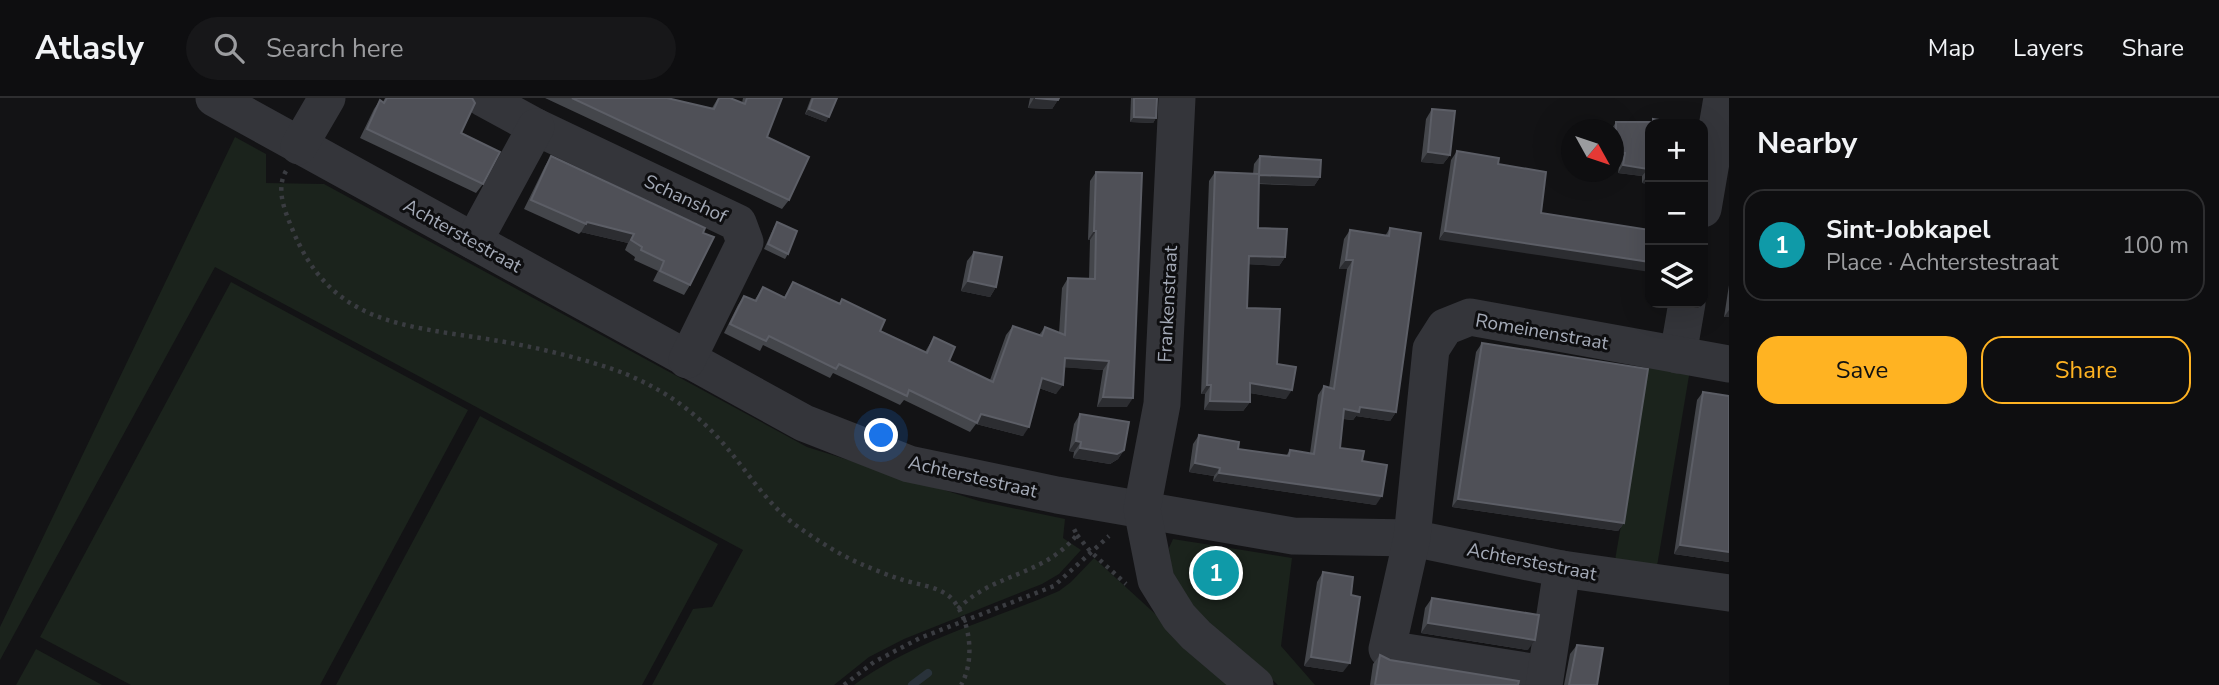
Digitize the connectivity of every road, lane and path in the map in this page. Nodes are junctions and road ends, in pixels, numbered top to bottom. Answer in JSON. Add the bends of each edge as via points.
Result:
{"nodes":[{"id":1,"x":214,"y":98,"type":"edge"},
{"id":2,"x":327,"y":98,"type":"edge"},
{"id":3,"x":483,"y":98,"type":"edge"},
{"id":4,"x":1177,"y":98,"type":"edge"},
{"id":5,"x":1722,"y":98,"type":"edge"},
{"id":6,"x":536,"y":127,"type":"junction"},
{"id":7,"x":299,"y":146,"type":"junction"},
{"id":8,"x":1708,"y":182,"type":"edge"},
{"id":9,"x":474,"y":241,"type":"junction"},
{"id":10,"x":1686,"y":308,"type":"edge"},
{"id":11,"x":1678,"y":355,"type":"junction"},
{"id":12,"x":687,"y":360,"type":"junction"},
{"id":13,"x":1729,"y":364,"type":"edge"},
{"id":14,"x":1057,"y":495,"type":"junction"},
{"id":15,"x":1142,"y":509,"type":"junction"},
{"id":16,"x":1077,"y":535,"type":"junction"},
{"id":17,"x":1412,"y":538,"type":"junction"},
{"id":18,"x":1090,"y":551,"type":"junction"},
{"id":19,"x":1562,"y":569,"type":"junction"},
{"id":20,"x":1156,"y":580,"type":"junction"},
{"id":21,"x":1729,"y":593,"type":"edge"},
{"id":22,"x":958,"y":609,"type":"junction"},
{"id":23,"x":964,"y":621,"type":"junction"},
{"id":24,"x":1544,"y":680,"type":"edge"},
{"id":25,"x":844,"y":685,"type":"edge"},
{"id":26,"x":961,"y":685,"type":"edge"},
{"id":27,"x":1255,"y":685,"type":"edge"}],
"edges":[{"from":1,"to":7,"type":"street","name":"Achterstestraat"},
{"from":2,"to":7,"type":"street"},
{"from":3,"to":6,"type":"street","name":"Schanshof"},
{"from":4,"to":15,"type":"street","name":"Frankenstraat","via":[[1162,404]]},
{"from":5,"to":8,"type":"street"},
{"from":6,"to":9,"type":"street"},
{"from":6,"to":12,"type":"street","name":"Schanshof","via":[[738,223],[744,242]]},
{"from":7,"to":9,"type":"street","name":"Achterstestraat"},
{"from":7,"to":22,"type":"path","via":[[281,180],[284,208],[300,248],[337,295],[386,321],[582,361],[625,374],[669,395],[710,429],[793,524],[859,563],[934,588],[952,599]]},
{"from":9,"to":12,"type":"street","name":"Achterstestraat"},
{"from":10,"to":11,"type":"street"},
{"from":11,"to":13,"type":"street","name":"Romeinenstraat"},
{"from":11,"to":17,"type":"street","name":"Romeinenstraat","via":[[1469,317],[1445,327],[1431,349]]},
{"from":12,"to":14,"type":"street","name":"Achterstestraat","via":[[804,424],[909,464]]},
{"from":14,"to":15,"type":"street","name":"Achterstestraat"},
{"from":14,"to":16,"type":"path"},
{"from":15,"to":17,"type":"street","name":"Achterstestraat","via":[[1293,536]]},
{"from":15,"to":18,"type":"path"},
{"from":15,"to":20,"type":"street"},
{"from":16,"to":18,"type":"path"},
{"from":16,"to":22,"type":"path","via":[[1050,560],[989,586]]},
{"from":17,"to":19,"type":"street","name":"Achterstestraat"},
{"from":17,"to":24,"type":"street","name":"Romeinenstraat","via":[[1388,649]]},
{"from":18,"to":20,"type":"path","via":[[1136,593]]},
{"from":18,"to":23,"type":"path","via":[[1054,586]]},
{"from":19,"to":21,"type":"street","name":"Achterstestraat"},
{"from":19,"to":24,"type":"street"},
{"from":20,"to":27,"type":"street","via":[[1187,626]]},
{"from":22,"to":23,"type":"path"},
{"from":23,"to":25,"type":"path","via":[[874,662]]},
{"from":23,"to":26,"type":"path","via":[[969,645],[967,674]]}]}
